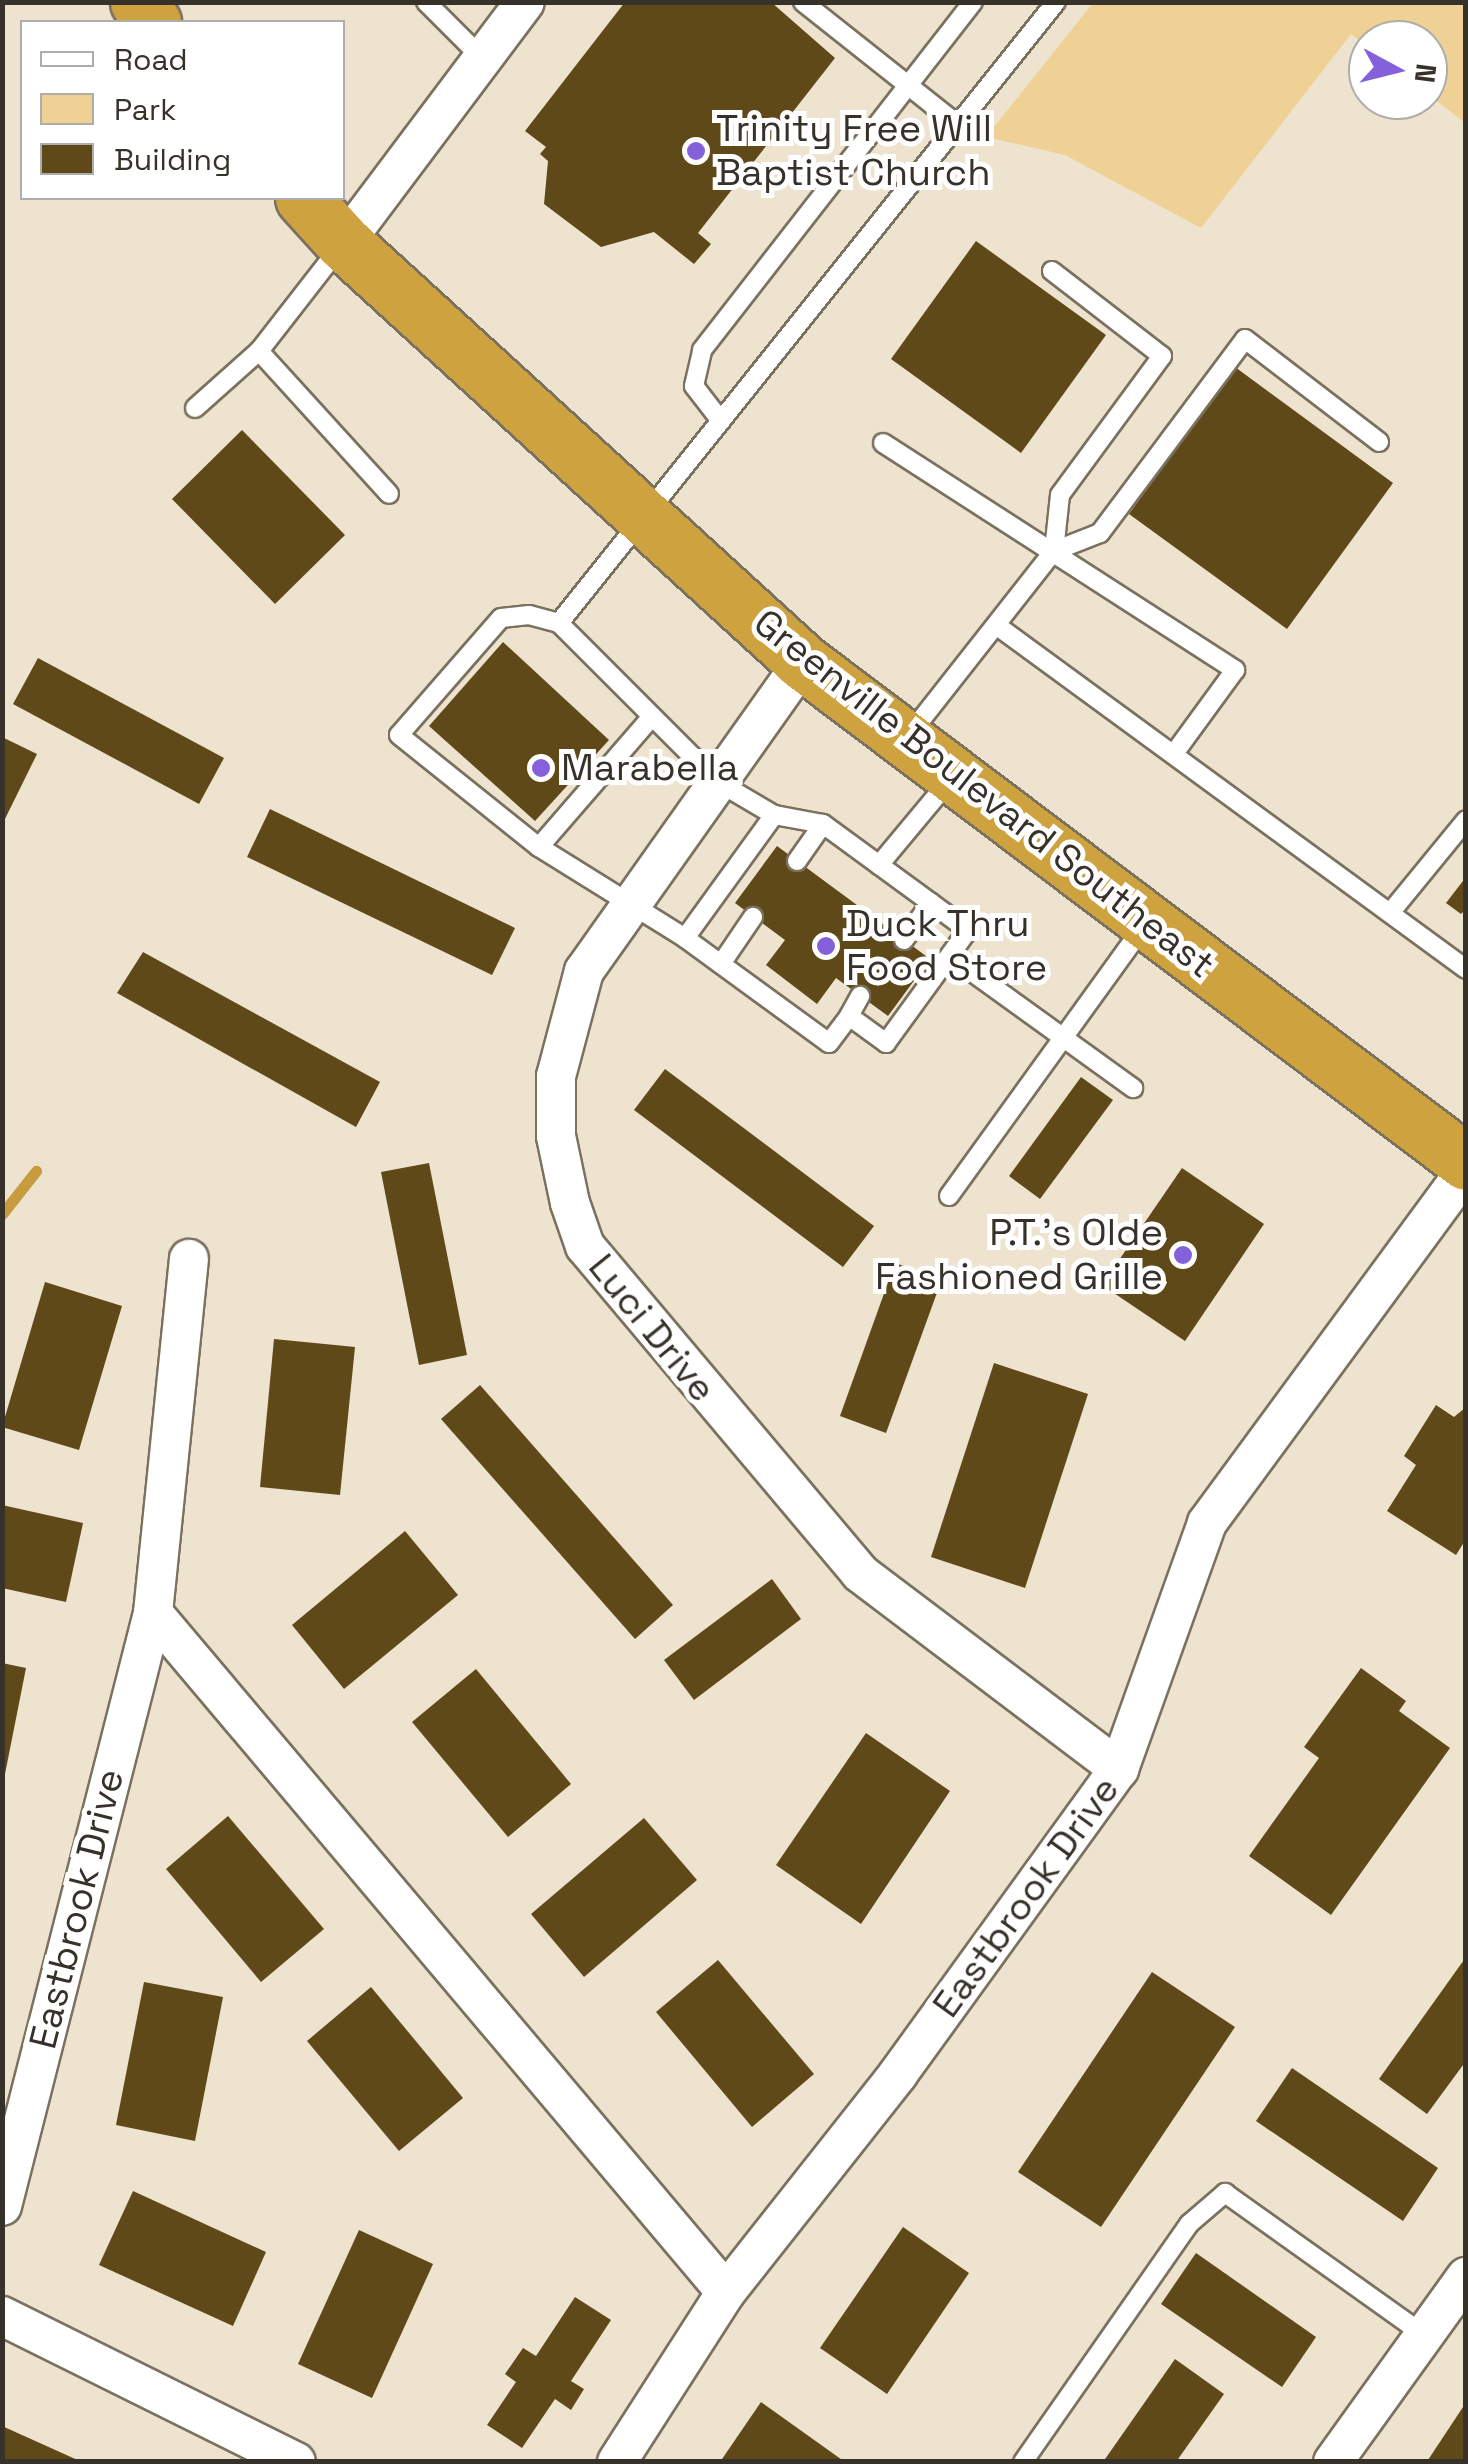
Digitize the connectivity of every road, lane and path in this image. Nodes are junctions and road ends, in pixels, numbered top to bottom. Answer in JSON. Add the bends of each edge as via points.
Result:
{"nodes":[{"id":1,"x":426,"y":2,"type":"edge"},
{"id":2,"x":525,"y":2,"type":"edge"},
{"id":3,"x":803,"y":2,"type":"edge"},
{"id":4,"x":973,"y":2,"type":"edge"},
{"id":5,"x":1056,"y":2,"type":"edge"},
{"id":6,"x":482,"y":58,"type":"junction"},
{"id":7,"x":907,"y":87,"type":"junction"},
{"id":8,"x":958,"y":125,"type":"junction"},
{"id":9,"x":306,"y":200,"type":"edge"},
{"id":10,"x":344,"y":243,"type":"junction"},
{"id":11,"x":1052,"y":272,"type":"dead end"},
{"id":12,"x":258,"y":350,"type":"junction"},
{"id":13,"x":195,"y":408,"type":"dead end"},
{"id":14,"x":722,"y":421,"type":"junction"},
{"id":15,"x":1379,"y":442,"type":"dead end"},
{"id":16,"x":883,"y":443,"type":"dead end"},
{"id":17,"x":390,"y":494,"type":"dead end"},
{"id":18,"x":647,"y":519,"type":"junction"},
{"id":19,"x":1054,"y":551,"type":"junction"},
{"id":20,"x":559,"y":623,"type":"junction"},
{"id":21,"x":996,"y":626,"type":"junction"},
{"id":22,"x":803,"y":662,"type":"junction"},
{"id":23,"x":648,"y":720,"type":"junction"},
{"id":24,"x":906,"y":740,"type":"junction"},
{"id":25,"x":1176,"y":752,"type":"junction"},
{"id":26,"x":952,"y":776,"type":"junction"},
{"id":27,"x":718,"y":782,"type":"junction"},
{"id":28,"x":774,"y":815,"type":"junction"},
{"id":29,"x":1466,"y":820,"type":"edge"},
{"id":30,"x":823,"y":824,"type":"junction"},
{"id":31,"x":538,"y":847,"type":"junction"},
{"id":32,"x":797,"y":860,"type":"dead end"},
{"id":33,"x":879,"y":865,"type":"junction"},
{"id":34,"x":931,"y":903,"type":"junction"},
{"id":35,"x":630,"y":907,"type":"junction"},
{"id":36,"x":1390,"y":913,"type":"junction"},
{"id":37,"x":753,"y":917,"type":"dead end"},
{"id":38,"x":1147,"y":922,"type":"junction"},
{"id":39,"x":685,"y":938,"type":"junction"},
{"id":40,"x":904,"y":940,"type":"dead end"},
{"id":41,"x":950,"y":956,"type":"junction"},
{"id":42,"x":721,"y":964,"type":"junction"},
{"id":43,"x":1466,"y":970,"type":"edge"},
{"id":44,"x":860,"y":996,"type":"dead end"},
{"id":45,"x":848,"y":1016,"type":"junction"},
{"id":46,"x":1062,"y":1036,"type":"junction"},
{"id":47,"x":1133,"y":1088,"type":"dead end"},
{"id":48,"x":1466,"y":1162,"type":"edge"},
{"id":49,"x":1466,"y":1171,"type":"edge"},
{"id":50,"x":949,"y":1196,"type":"dead end"},
{"id":51,"x":188,"y":1259,"type":"dead end"},
{"id":52,"x":153,"y":1613,"type":"junction"},
{"id":53,"x":1119,"y":1769,"type":"junction"},
{"id":54,"x":2,"y":2206,"type":"edge"},
{"id":55,"x":726,"y":2292,"type":"junction"},
{"id":56,"x":1460,"y":2298,"type":"edge"},
{"id":57,"x":2,"y":2316,"type":"edge"},
{"id":58,"x":1424,"y":2335,"type":"junction"},
{"id":59,"x":296,"y":2462,"type":"edge"},
{"id":60,"x":617,"y":2462,"type":"edge"},
{"id":61,"x":1023,"y":2462,"type":"edge"},
{"id":62,"x":1333,"y":2462,"type":"edge"}],
"edges":[{"from":1,"to":6,"type":"lane"},
{"from":2,"to":6,"type":"street"},
{"from":3,"to":7,"type":"lane"},
{"from":4,"to":7,"type":"lane"},
{"from":5,"to":8,"type":"lane"},
{"from":6,"to":10,"type":"street"},
{"from":7,"to":8,"type":"lane"},
{"from":7,"to":14,"type":"lane","via":[[702,350],[694,386]]},
{"from":8,"to":14,"type":"lane"},
{"from":9,"to":10,"type":"highway","name":"Greenville Boulevard Southeast"},
{"from":10,"to":12,"type":"lane"},
{"from":10,"to":18,"type":"highway","name":"Greenville Boulevard Southeast"},
{"from":11,"to":19,"type":"lane","via":[[1162,356],[1060,495]]},
{"from":12,"to":13,"type":"lane"},
{"from":12,"to":17,"type":"lane"},
{"from":14,"to":18,"type":"lane"},
{"from":15,"to":19,"type":"lane","via":[[1245,339],[1100,533]]},
{"from":16,"to":19,"type":"lane"},
{"from":18,"to":20,"type":"lane"},
{"from":18,"to":22,"type":"highway","name":"Greenville Boulevard Southeast"},
{"from":19,"to":21,"type":"lane"},
{"from":19,"to":25,"type":"lane","via":[[1236,670]]},
{"from":20,"to":23,"type":"lane"},
{"from":20,"to":31,"type":"lane","via":[[529,615],[501,618],[399,735]]},
{"from":21,"to":24,"type":"lane"},
{"from":21,"to":25,"type":"lane"},
{"from":22,"to":24,"type":"highway","name":"Greenville Boulevard Southeast"},
{"from":22,"to":27,"type":"street","name":"Luci Drive"},
{"from":23,"to":27,"type":"lane"},
{"from":23,"to":31,"type":"lane"},
{"from":24,"to":26,"type":"highway","name":"Greenville Boulevard Southeast"},
{"from":25,"to":36,"type":"lane"},
{"from":26,"to":33,"type":"lane"},
{"from":26,"to":38,"type":"highway","name":"Greenville Boulevard Southeast"},
{"from":27,"to":28,"type":"lane"},
{"from":27,"to":35,"type":"street","name":"Luci Drive"},
{"from":28,"to":30,"type":"lane"},
{"from":28,"to":39,"type":"lane"},
{"from":29,"to":36,"type":"lane"},
{"from":30,"to":32,"type":"lane"},
{"from":30,"to":33,"type":"lane"},
{"from":31,"to":35,"type":"lane"},
{"from":33,"to":34,"type":"lane"},
{"from":34,"to":40,"type":"lane"},
{"from":34,"to":41,"type":"lane","via":[[968,930]]},
{"from":35,"to":39,"type":"lane"},
{"from":35,"to":53,"type":"street","name":"Luci Drive","via":[[584,971],[556,1076],[556,1136],[585,1246],[860,1574]]},
{"from":36,"to":43,"type":"lane"},
{"from":37,"to":42,"type":"lane"},
{"from":38,"to":46,"type":"lane"},
{"from":38,"to":48,"type":"highway","name":"Greenville Boulevard Southeast"},
{"from":39,"to":42,"type":"lane"},
{"from":41,"to":45,"type":"lane","via":[[886,1043]]},
{"from":41,"to":46,"type":"lane"},
{"from":42,"to":45,"type":"lane","via":[[829,1043]]},
{"from":44,"to":45,"type":"lane"},
{"from":46,"to":47,"type":"lane"},
{"from":46,"to":50,"type":"lane"},
{"from":49,"to":53,"type":"street","name":"Eastbrook Drive","via":[[1207,1522]]},
{"from":51,"to":52,"type":"street","name":"Eastbrook Drive"},
{"from":52,"to":54,"type":"street","name":"Eastbrook Drive"},
{"from":52,"to":55,"type":"street"},
{"from":53,"to":55,"type":"street","name":"Eastbrook Drive","via":[[898,2074]]},
{"from":55,"to":60,"type":"street","name":"Eastbrook Drive"},
{"from":56,"to":58,"type":"street"},
{"from":57,"to":59,"type":"street"},
{"from":58,"to":61,"type":"lane","via":[[1225,2193],[1189,2224]]},
{"from":58,"to":62,"type":"street"}]}
